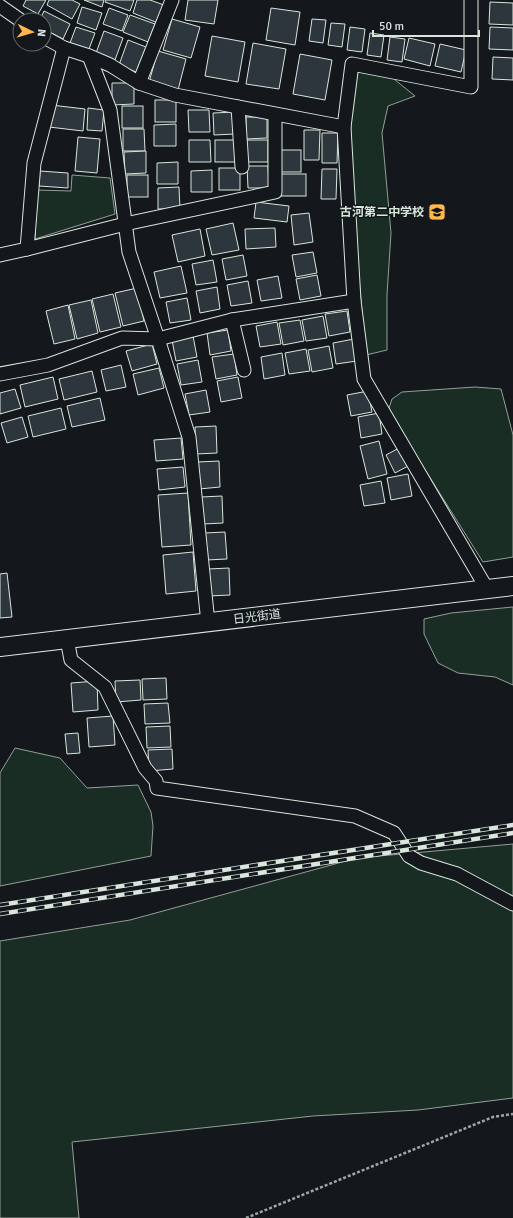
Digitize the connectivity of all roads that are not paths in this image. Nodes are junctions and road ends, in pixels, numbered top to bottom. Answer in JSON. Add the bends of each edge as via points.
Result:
{"nodes":[{"id":1,"x":172,"y":0,"type":"edge"},
{"id":2,"x":471,"y":0,"type":"edge"},
{"id":3,"x":0,"y":6,"type":"edge"},
{"id":4,"x":12,"y":14,"type":"edge"},
{"id":5,"x":52,"y":41,"type":"edge"},
{"id":6,"x":64,"y":48,"type":"junction"},
{"id":7,"x":89,"y":56,"type":"junction"},
{"id":8,"x":139,"y":83,"type":"junction"},
{"id":9,"x":238,"y":107,"type":"junction"},
{"id":10,"x":275,"y":115,"type":"junction"},
{"id":11,"x":344,"y":127,"type":"junction"},
{"id":12,"x":242,"y":167,"type":"dead end"},
{"id":13,"x":125,"y":224,"type":"junction"},
{"id":14,"x":27,"y":249,"type":"junction"},
{"id":15,"x":0,"y":255,"type":"edge"},
{"id":16,"x":354,"y":301,"type":"junction"},
{"id":17,"x":232,"y":320,"type":"junction"},
{"id":18,"x":158,"y":339,"type":"junction"},
{"id":19,"x":244,"y":370,"type":"dead end"},
{"id":20,"x":0,"y":374,"type":"edge"},
{"id":21,"x":513,"y":586,"type":"edge"},
{"id":22,"x":487,"y":589,"type":"junction"},
{"id":23,"x":208,"y":622,"type":"junction"},
{"id":24,"x":67,"y":639,"type":"junction"},
{"id":25,"x":0,"y":647,"type":"edge"},
{"id":26,"x":513,"y":904,"type":"edge"}],
"edges":[{"from":1,"to":8,"type":"street"},
{"from":2,"to":11,"type":"street","via":[[471,87],[352,64]]},
{"from":3,"to":4,"type":"street"},
{"from":5,"to":6,"type":"street"},
{"from":6,"to":7,"type":"street"},
{"from":6,"to":14,"type":"street","via":[[34,163]]},
{"from":7,"to":8,"type":"street","via":[[110,65]]},
{"from":7,"to":13,"type":"street","via":[[110,110]]},
{"from":8,"to":9,"type":"street","via":[[175,95]]},
{"from":9,"to":10,"type":"street"},
{"from":9,"to":12,"type":"street"},
{"from":10,"to":11,"type":"street"},
{"from":10,"to":13,"type":"street","via":[[275,192]]},
{"from":11,"to":16,"type":"street"},
{"from":13,"to":14,"type":"street"},
{"from":13,"to":18,"type":"street","via":[[129,252]]},
{"from":14,"to":15,"type":"street"},
{"from":16,"to":17,"type":"street"},
{"from":16,"to":22,"type":"street","via":[[364,379]]},
{"from":17,"to":18,"type":"street"},
{"from":17,"to":19,"type":"street"},
{"from":18,"to":20,"type":"street","via":[[122,338],[48,365]]},
{"from":18,"to":23,"type":"street","via":[[189,437]]},
{"from":21,"to":22,"type":"main road","name":"日光街道"},
{"from":22,"to":23,"type":"main road","name":"日光街道"},
{"from":23,"to":24,"type":"main road","name":"日光街道"},
{"from":24,"to":25,"type":"main road","name":"日光街道"},
{"from":24,"to":26,"type":"street","via":[[71,660],[105,687],[145,768],[156,781],[157,788],[355,816],[394,833],[409,856],[421,863],[457,874]]}]}
